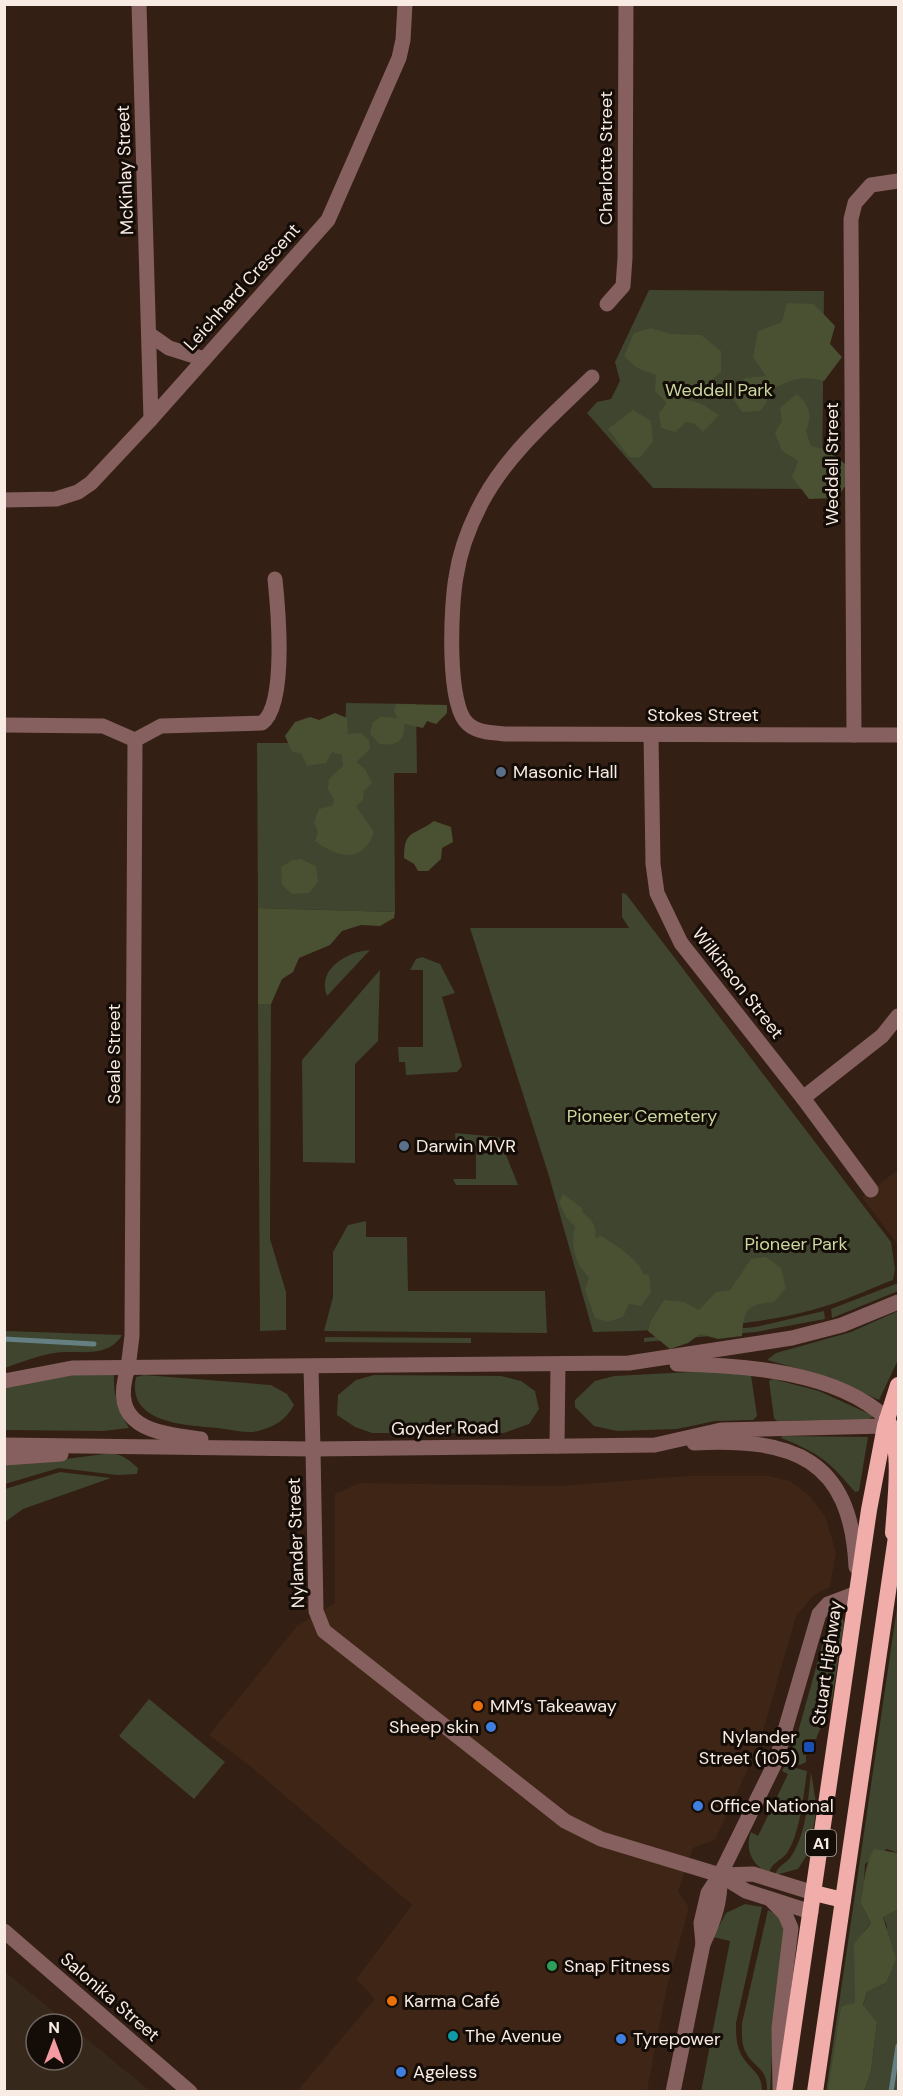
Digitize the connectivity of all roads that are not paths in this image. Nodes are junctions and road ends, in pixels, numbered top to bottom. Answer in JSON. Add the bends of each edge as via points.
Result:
{"nodes":[{"id":1,"x":139,"y":4,"type":"edge"},
{"id":2,"x":405,"y":4,"type":"edge"},
{"id":3,"x":626,"y":4,"type":"edge"},
{"id":4,"x":898,"y":181,"type":"edge"},
{"id":5,"x":607,"y":304,"type":"dead end"},
{"id":6,"x":149,"y":334,"type":"junction"},
{"id":7,"x":204,"y":359,"type":"junction"},
{"id":8,"x":592,"y":377,"type":"dead end"},
{"id":9,"x":152,"y":419,"type":"junction"},
{"id":10,"x":4,"y":500,"type":"edge"},
{"id":11,"x":275,"y":579,"type":"dead end"},
{"id":12,"x":4,"y":725,"type":"edge"},
{"id":13,"x":651,"y":735,"type":"junction"},
{"id":14,"x":854,"y":735,"type":"junction"},
{"id":15,"x":898,"y":735,"type":"edge"},
{"id":16,"x":135,"y":740,"type":"junction"},
{"id":17,"x":898,"y":1016,"type":"edge"},
{"id":18,"x":803,"y":1098,"type":"junction"},
{"id":19,"x":871,"y":1190,"type":"dead end"},
{"id":20,"x":898,"y":1302,"type":"edge"},
{"id":21,"x":558,"y":1364,"type":"junction"},
{"id":22,"x":628,"y":1364,"type":"junction"},
{"id":23,"x":311,"y":1366,"type":"junction"},
{"id":24,"x":128,"y":1368,"type":"junction"},
{"id":25,"x":4,"y":1381,"type":"edge"},
{"id":26,"x":898,"y":1385,"type":"edge"},
{"id":27,"x":890,"y":1423,"type":"edge"},
{"id":28,"x":4,"y":1445,"type":"edge"},
{"id":29,"x":108,"y":1445,"type":"junction"},
{"id":30,"x":655,"y":1445,"type":"junction"},
{"id":31,"x":557,"y":1446,"type":"junction"},
{"id":32,"x":282,"y":1449,"type":"junction"},
{"id":33,"x":313,"y":1449,"type":"junction"},
{"id":34,"x":4,"y":1458,"type":"edge"},
{"id":35,"x":898,"y":1523,"type":"edge"},
{"id":36,"x":890,"y":1579,"type":"junction"},
{"id":37,"x":857,"y":1593,"type":"junction"},
{"id":38,"x":720,"y":1875,"type":"junction"},
{"id":39,"x":814,"y":1893,"type":"junction"},
{"id":40,"x":768,"y":1898,"type":"junction"},
{"id":41,"x":843,"y":1900,"type":"junction"},
{"id":42,"x":811,"y":1912,"type":"junction"},
{"id":43,"x":840,"y":1919,"type":"junction"},
{"id":44,"x":4,"y":1931,"type":"edge"},
{"id":45,"x":190,"y":2091,"type":"edge"},
{"id":46,"x":673,"y":2091,"type":"edge"},
{"id":47,"x":782,"y":2091,"type":"edge"},
{"id":48,"x":815,"y":2091,"type":"edge"}],
"edges":[{"from":1,"to":6,"type":"street","name":"McKinlay Street"},
{"from":2,"to":7,"type":"street","name":"Leichhard Crescent","via":[[399,58],[328,220]]},
{"from":3,"to":5,"type":"street","name":"Charlotte Street","via":[[625,258],[623,286]]},
{"from":4,"to":14,"type":"street","name":"Weddell Street","via":[[871,185],[852,209]]},
{"from":6,"to":7,"type":"street","via":[[169,348]]},
{"from":6,"to":9,"type":"street","name":"McKinlay Street"},
{"from":7,"to":9,"type":"street","name":"Leichhard Crescent"},
{"from":8,"to":13,"type":"street","name":"Stokes Street","via":[[524,444],[484,498],[466,535],[456,577],[453,689],[467,724],[481,731]]},
{"from":9,"to":10,"type":"street","name":"Leichhard Crescent","via":[[78,492],[56,498]]},
{"from":11,"to":16,"type":"street","via":[[279,650],[276,689],[265,720],[255,724],[160,726]]},
{"from":12,"to":16,"type":"street","via":[[103,726]]},
{"from":13,"to":14,"type":"street","name":"Stokes Street"},
{"from":13,"to":18,"type":"street","name":"Wilkinson Street","via":[[657,893],[686,951]]},
{"from":14,"to":15,"type":"street","name":"Stokes Street"},
{"from":16,"to":24,"type":"street","name":"Seale Street","via":[[132,1336]]},
{"from":17,"to":18,"type":"street","via":[[864,1051]]},
{"from":18,"to":19,"type":"street","name":"Wilkinson Street"},
{"from":20,"to":22,"type":"street","via":[[850,1322],[792,1338]]},
{"from":21,"to":22,"type":"street"},
{"from":21,"to":23,"type":"street"},
{"from":21,"to":31,"type":"street"},
{"from":22,"to":27,"type":"street","via":[[723,1366],[785,1374],[848,1394]]},
{"from":23,"to":24,"type":"street"},
{"from":23,"to":33,"type":"street","name":"Nylander Street"},
{"from":24,"to":25,"type":"street","via":[[58,1369]]},
{"from":24,"to":32,"type":"street","name":"Seale Street","via":[[124,1402],[134,1420],[150,1431]]},
{"from":26,"to":27,"type":"highway","name":"Stuart Highway","number":"A1"},
{"from":27,"to":30,"type":"street","name":"Goyder Road","via":[[721,1430]]},
{"from":27,"to":36,"type":"highway","via":[[897,1443],[898,1468]]},
{"from":27,"to":37,"type":"highway","name":"Stuart Highway","number":"A1","via":[[869,1510]]},
{"from":28,"to":29,"type":"street","name":"Goyder Road"},
{"from":29,"to":32,"type":"street","name":"Goyder Road"},
{"from":29,"to":34,"type":"street","via":[[58,1455]]},
{"from":30,"to":31,"type":"street","name":"Goyder Road"},
{"from":30,"to":37,"type":"street","via":[[757,1445],[789,1451],[811,1462],[835,1485],[847,1508],[855,1547]]},
{"from":31,"to":33,"type":"street","name":"Goyder Road"},
{"from":32,"to":33,"type":"street","name":"Goyder Road"},
{"from":33,"to":38,"type":"street","name":"Nylander Street","via":[[316,1611],[324,1631],[565,1821],[601,1839]]},
{"from":35,"to":36,"type":"highway","number":"A1"},
{"from":36,"to":41,"type":"highway","number":"A1"},
{"from":37,"to":38,"type":"street","via":[[828,1604],[819,1614],[776,1761]]},
{"from":37,"to":39,"type":"highway","name":"Stuart Highway","number":"A1"},
{"from":38,"to":39,"type":"street","name":"Nylander Street","via":[[753,1874]]},
{"from":38,"to":40,"type":"street","name":"Nylander Street","via":[[740,1889]]},
{"from":38,"to":46,"type":"street","via":[[721,1895],[703,1944]]},
{"from":39,"to":41,"type":"highway"},
{"from":39,"to":42,"type":"highway","name":"Stuart Highway","number":"A1"},
{"from":40,"to":42,"type":"street","name":"Nylander Street"},
{"from":40,"to":47,"type":"street","name":"Stuart Highway","via":[[785,1914],[791,1928],[779,2028]]},
{"from":41,"to":43,"type":"highway","number":"A1"},
{"from":42,"to":43,"type":"highway","name":"Nylander Street"},
{"from":42,"to":47,"type":"highway","name":"Stuart Highway","number":"A1"},
{"from":43,"to":48,"type":"highway","number":"A1"},
{"from":44,"to":45,"type":"street","name":"Salonika Street"}]}
